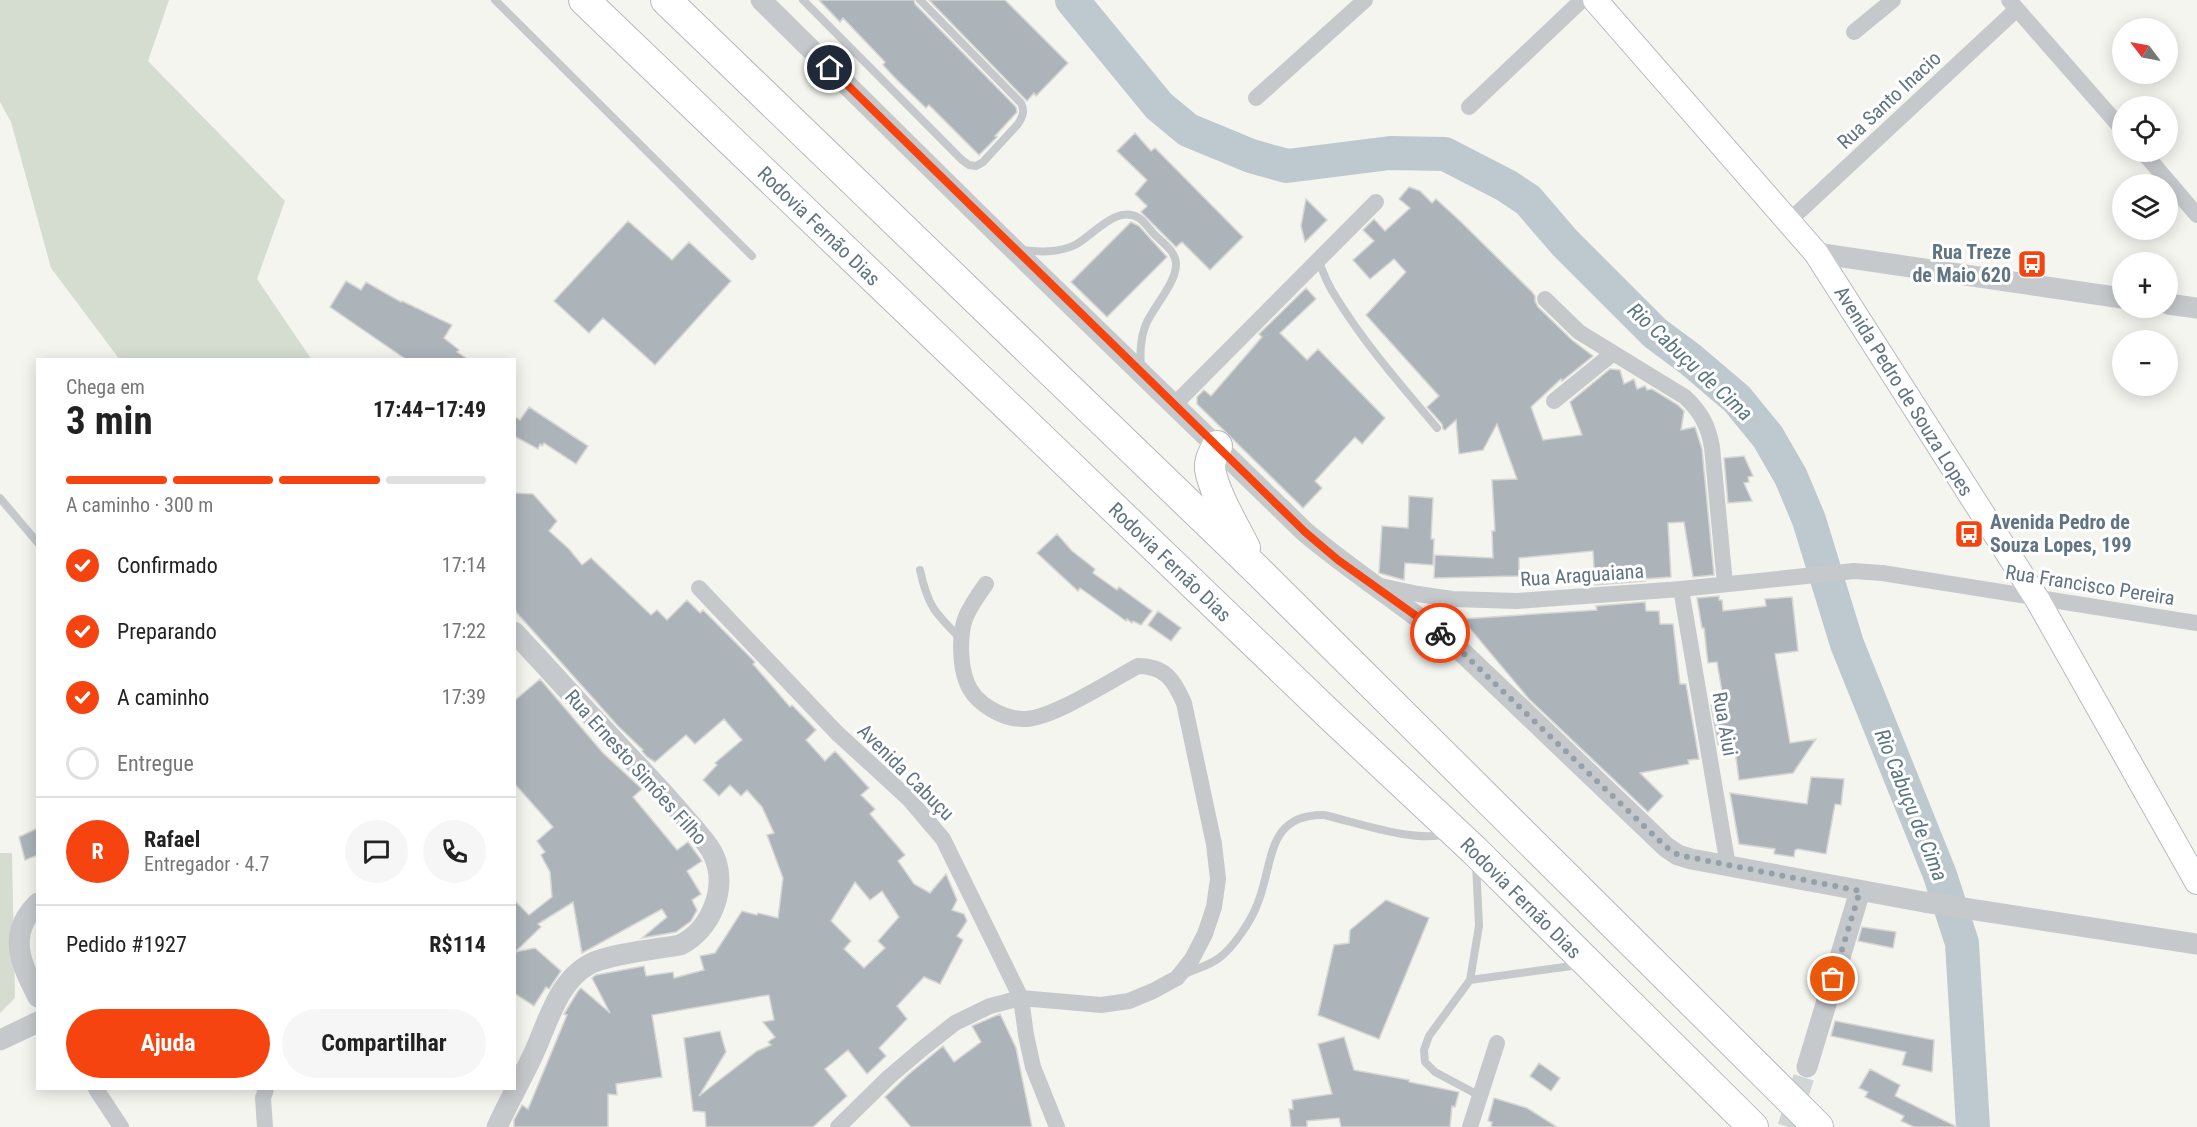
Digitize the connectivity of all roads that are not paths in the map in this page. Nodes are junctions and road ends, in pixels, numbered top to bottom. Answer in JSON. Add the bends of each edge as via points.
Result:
{"nodes":[{"id":1,"x":495,"y":0,"type":"edge"},
{"id":2,"x":584,"y":0,"type":"edge"},
{"id":3,"x":666,"y":0,"type":"edge"},
{"id":4,"x":761,"y":0,"type":"edge"},
{"id":5,"x":803,"y":0,"type":"edge"},
{"id":6,"x":920,"y":0,"type":"edge"},
{"id":7,"x":1365,"y":0,"type":"edge"},
{"id":8,"x":1582,"y":0,"type":"edge"},
{"id":9,"x":1595,"y":0,"type":"edge"},
{"id":10,"x":1893,"y":0,"type":"edge"},
{"id":11,"x":2013,"y":4,"type":"edge"},
{"id":12,"x":1854,"y":32,"type":"dead end"},
{"id":13,"x":1256,"y":98,"type":"dead end"},
{"id":14,"x":1469,"y":107,"type":"dead end"},
{"id":15,"x":2112,"y":118,"type":"edge"},
{"id":16,"x":2152,"y":162,"type":"edge"},
{"id":17,"x":1376,"y":202,"type":"dead end"},
{"id":18,"x":2197,"y":215,"type":"edge"},
{"id":19,"x":1789,"y":221,"type":"junction"},
{"id":20,"x":1012,"y":248,"type":"junction"},
{"id":21,"x":1816,"y":253,"type":"junction"},
{"id":22,"x":752,"y":256,"type":"dead end"},
{"id":23,"x":1318,"y":260,"type":"junction"},
{"id":24,"x":2112,"y":297,"type":"edge"},
{"id":25,"x":1545,"y":299,"type":"dead end"},
{"id":26,"x":2178,"y":305,"type":"edge"},
{"id":27,"x":2197,"y":308,"type":"edge"},
{"id":28,"x":1612,"y":354,"type":"junction"},
{"id":29,"x":1141,"y":372,"type":"junction"},
{"id":30,"x":1554,"y":401,"type":"dead end"},
{"id":31,"x":1174,"y":405,"type":"junction"},
{"id":32,"x":1437,"y":428,"type":"dead end"},
{"id":33,"x":1217,"y":447,"type":"junction"},
{"id":34,"x":0,"y":498,"type":"edge"},
{"id":35,"x":36,"y":541,"type":"edge"},
{"id":36,"x":1256,"y":569,"type":"junction"},
{"id":37,"x":920,"y":570,"type":"dead end"},
{"id":38,"x":1798,"y":576,"type":"joint"},
{"id":39,"x":1370,"y":583,"type":"junction"},
{"id":40,"x":986,"y":584,"type":"dead end"},
{"id":41,"x":1725,"y":584,"type":"junction"},
{"id":42,"x":699,"y":588,"type":"dead end"},
{"id":43,"x":1681,"y":589,"type":"junction"},
{"id":44,"x":2037,"y":599,"type":"junction"},
{"id":45,"x":2197,"y":622,"type":"edge"},
{"id":46,"x":516,"y":634,"type":"edge"},
{"id":47,"x":962,"y":639,"type":"junction"},
{"id":48,"x":1465,"y":842,"type":"junction"},
{"id":49,"x":1728,"y":866,"type":"junction"},
{"id":50,"x":2197,"y":882,"type":"edge"},
{"id":51,"x":1860,"y":891,"type":"junction"},
{"id":52,"x":36,"y":905,"type":"edge"},
{"id":53,"x":2197,"y":944,"type":"edge"},
{"id":54,"x":1588,"y":964,"type":"junction"},
{"id":55,"x":1177,"y":978,"type":"junction"},
{"id":56,"x":1470,"y":980,"type":"junction"},
{"id":57,"x":36,"y":993,"type":"edge"},
{"id":58,"x":1021,"y":998,"type":"junction"},
{"id":59,"x":36,"y":1023,"type":"edge"},
{"id":60,"x":0,"y":1040,"type":"edge"},
{"id":61,"x":1497,"y":1043,"type":"dead end"},
{"id":62,"x":1807,"y":1067,"type":"tunnel mouth"},
{"id":63,"x":97,"y":1090,"type":"edge"},
{"id":64,"x":516,"y":1090,"type":"edge"},
{"id":65,"x":516,"y":1090,"type":"edge"},
{"id":66,"x":259,"y":1092,"type":"edge"},
{"id":67,"x":1480,"y":1096,"type":"junction"},
{"id":68,"x":121,"y":1127,"type":"edge"},
{"id":69,"x":265,"y":1127,"type":"edge"},
{"id":70,"x":497,"y":1127,"type":"edge"},
{"id":71,"x":838,"y":1127,"type":"edge"},
{"id":72,"x":1057,"y":1127,"type":"edge"},
{"id":73,"x":1470,"y":1127,"type":"edge"},
{"id":74,"x":1753,"y":1127,"type":"edge"},
{"id":75,"x":1818,"y":1127,"type":"edge"}],
"edges":[{"from":1,"to":22,"type":"lane"},
{"from":2,"to":48,"type":"highway","name":"Rodovia Fernão Dias"},
{"from":3,"to":36,"type":"highway"},
{"from":4,"to":20,"type":"street"},
{"from":5,"to":6,"type":"lane","via":[[962,160],[976,166],[1018,124],[1024,109]]},
{"from":7,"to":13,"type":"street"},
{"from":8,"to":14,"type":"street"},
{"from":9,"to":19,"type":"main road","name":"Avenida Pedro de Souza Lopes"},
{"from":10,"to":12,"type":"street"},
{"from":11,"to":15,"type":"street"},
{"from":11,"to":19,"type":"street","name":"Rua Santo Inacio"},
{"from":16,"to":18,"type":"street"},
{"from":17,"to":23,"type":"street"},
{"from":19,"to":21,"type":"main road","name":"Avenida Pedro de Souza Lopes"},
{"from":20,"to":29,"type":"street"},
{"from":20,"to":29,"type":"lane","via":[[1057,251],[1076,244],[1108,220],[1138,218],[1173,253],[1176,262],[1171,282],[1145,326],[1140,346]]},
{"from":21,"to":24,"type":"street"},
{"from":21,"to":44,"type":"main road","name":"Avenida Pedro de Souza Lopes"},
{"from":23,"to":31,"type":"street"},
{"from":23,"to":32,"type":"lane","via":[[1332,292],[1353,324]]},
{"from":25,"to":28,"type":"street","via":[[1579,333]]},
{"from":26,"to":27,"type":"street"},
{"from":28,"to":30,"type":"street"},
{"from":28,"to":41,"type":"street","via":[[1685,398],[1704,419],[1712,447]]},
{"from":29,"to":31,"type":"street"},
{"from":31,"to":33,"type":"street"},
{"from":33,"to":36,"type":"highway","via":[[1210,468]]},
{"from":33,"to":39,"type":"street","via":[[1305,532]]},
{"from":34,"to":35,"type":"lane"},
{"from":36,"to":75,"type":"highway"},
{"from":37,"to":47,"type":"lane","via":[[931,607]]},
{"from":38,"to":41,"type":"street","name":"Rua Araguaiana"},
{"from":38,"to":44,"type":"street","name":"Rua Francisco Pereira","via":[[1882,573]]},
{"from":39,"to":43,"type":"street","name":"Rua Araguaiana","via":[[1418,594],[1482,601]]},
{"from":39,"to":49,"type":"street","via":[[1464,654],[1666,847],[1684,857]]},
{"from":40,"to":47,"type":"street","via":[[965,620]]},
{"from":41,"to":43,"type":"street","name":"Rua Araguaiana"},
{"from":42,"to":58,"type":"street","name":"Avenida Cabuçu","via":[[837,733],[929,820],[943,839]]},
{"from":43,"to":49,"type":"street","name":"Rua Aiui"},
{"from":44,"to":45,"type":"street","name":"Rua Francisco Pereira"},
{"from":44,"to":50,"type":"main road","name":"Avenida Pedro de Souza Lopes"},
{"from":46,"to":65,"type":"street","name":"Rua Ernesto Simões Filho","via":[[700,835],[714,854],[720,886],[708,918],[689,940],[590,963],[579,971],[558,998]]},
{"from":47,"to":55,"type":"street","via":[[967,683],[993,710],[1011,717],[1040,717],[1138,666],[1162,671],[1176,684],[1185,703],[1218,879],[1205,934]]},
{"from":48,"to":54,"type":"highway","name":"Rodovia Fernão Dias"},
{"from":48,"to":55,"type":"lane","via":[[1438,836],[1417,837],[1324,815],[1293,820],[1279,835],[1257,906],[1233,945],[1219,959]]},
{"from":48,"to":56,"type":"lane","via":[[1479,926]]},
{"from":49,"to":51,"type":"street"},
{"from":51,"to":53,"type":"street"},
{"from":51,"to":62,"type":"street"},
{"from":52,"to":57,"type":"street","via":[[25,918],[18,936],[24,971]]},
{"from":54,"to":56,"type":"lane"},
{"from":54,"to":74,"type":"highway","name":"Rodovia Fernão Dias"},
{"from":55,"to":58,"type":"street","via":[[1129,1001],[1101,1005]]},
{"from":56,"to":67,"type":"lane","via":[[1429,1036],[1425,1062],[1435,1072]]},
{"from":58,"to":71,"type":"street","via":[[990,1006],[955,1023],[889,1077]]},
{"from":58,"to":72,"type":"street","name":"Avenida Cabuçu","via":[[1034,1066]]},
{"from":59,"to":60,"type":"street"},
{"from":61,"to":67,"type":"street"},
{"from":63,"to":68,"type":"street"},
{"from":64,"to":70,"type":"street","name":"Rua Ernesto Simões Filho"},
{"from":66,"to":69,"type":"street"},
{"from":67,"to":73,"type":"street"}]}
